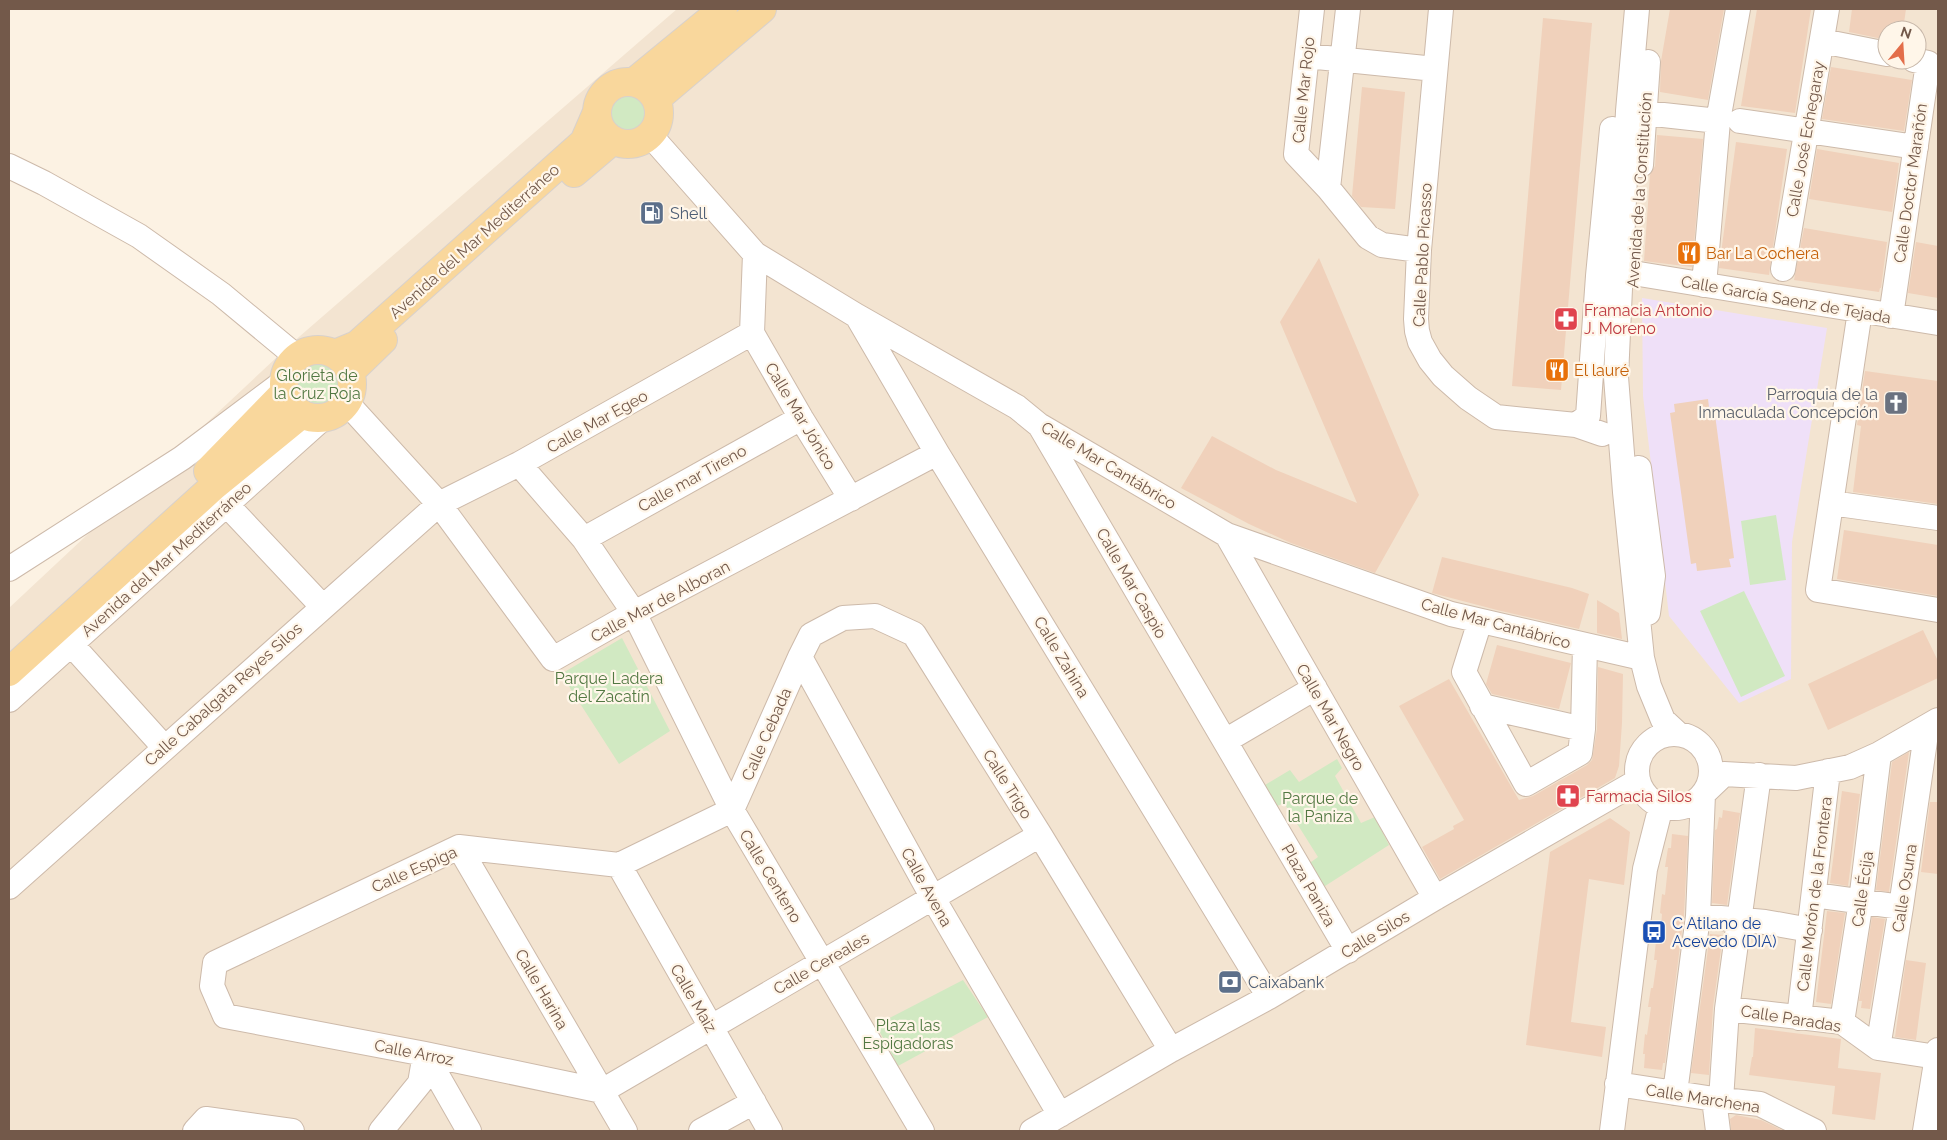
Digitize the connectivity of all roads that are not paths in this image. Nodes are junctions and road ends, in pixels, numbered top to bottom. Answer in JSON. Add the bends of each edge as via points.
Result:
{"nodes":[{"id":1,"x":723,"y":9,"type":"edge"},
{"id":2,"x":762,"y":9,"type":"edge"},
{"id":3,"x":1312,"y":9,"type":"edge"},
{"id":4,"x":1348,"y":9,"type":"edge"},
{"id":5,"x":1441,"y":9,"type":"edge"},
{"id":6,"x":1623,"y":9,"type":"edge"},
{"id":7,"x":1637,"y":9,"type":"edge"},
{"id":8,"x":1651,"y":9,"type":"edge"},
{"id":9,"x":1738,"y":9,"type":"edge"},
{"id":10,"x":1828,"y":9,"type":"edge"},
{"id":11,"x":1822,"y":40,"type":"junction"},
{"id":12,"x":1877,"y":52,"type":"edge"},
{"id":13,"x":1306,"y":56,"type":"junction"},
{"id":14,"x":1343,"y":59,"type":"junction"},
{"id":15,"x":1436,"y":69,"type":"junction"},
{"id":16,"x":1926,"y":70,"type":"edge"},
{"id":17,"x":634,"y":82,"type":"junction"},
{"id":18,"x":656,"y":98,"type":"junction"},
{"id":19,"x":597,"y":112,"type":"junction"},
{"id":20,"x":1645,"y":113,"type":"junction"},
{"id":21,"x":1729,"y":121,"type":"junction"},
{"id":22,"x":1807,"y":130,"type":"junction"},
{"id":23,"x":650,"y":135,"type":"junction"},
{"id":24,"x":613,"y":140,"type":"junction"},
{"id":25,"x":1916,"y":147,"type":"junction"},
{"id":26,"x":9,"y":166,"type":"edge"},
{"id":27,"x":1328,"y":188,"type":"junction"},
{"id":28,"x":1419,"y":250,"type":"junction"},
{"id":29,"x":755,"y":254,"type":"junction"},
{"id":30,"x":1783,"y":269,"type":"dead end"},
{"id":31,"x":1633,"y":273,"type":"junction"},
{"id":32,"x":1598,"y":276,"type":"junction"},
{"id":33,"x":1704,"y":285,"type":"junction"},
{"id":34,"x":1860,"y":311,"type":"junction"},
{"id":35,"x":857,"y":316,"type":"junction"},
{"id":36,"x":1891,"y":316,"type":"junction"},
{"id":37,"x":1938,"y":323,"type":"edge"},
{"id":38,"x":752,"y":333,"type":"junction"},
{"id":39,"x":342,"y":363,"type":"junction"},
{"id":40,"x":289,"y":376,"type":"junction"},
{"id":41,"x":347,"y":403,"type":"junction"},
{"id":42,"x":313,"y":416,"type":"junction"},
{"id":43,"x":801,"y":418,"type":"junction"},
{"id":44,"x":1039,"y":425,"type":"junction"},
{"id":45,"x":1576,"y":425,"type":"junction"},
{"id":46,"x":1602,"y":434,"type":"junction"},
{"id":47,"x":937,"y":453,"type":"junction"},
{"id":48,"x":519,"y":464,"type":"junction"},
{"id":49,"x":1625,"y":492,"type":"junction"},
{"id":50,"x":851,"y":499,"type":"junction"},
{"id":51,"x":1831,"y":503,"type":"junction"},
{"id":52,"x":227,"y":504,"type":"junction"},
{"id":53,"x":439,"y":504,"type":"junction"},
{"id":54,"x":1938,"y":518,"type":"edge"},
{"id":55,"x":1227,"y":535,"type":"junction"},
{"id":56,"x":584,"y":539,"type":"junction"},
{"id":57,"x":9,"y":569,"type":"edge"},
{"id":58,"x":322,"y":606,"type":"junction"},
{"id":59,"x":1938,"y":610,"type":"edge"},
{"id":60,"x":634,"y":613,"type":"junction"},
{"id":61,"x":1480,"y":621,"type":"junction"},
{"id":62,"x":71,"y":644,"type":"junction"},
{"id":63,"x":1585,"y":646,"type":"junction"},
{"id":64,"x":1641,"y":648,"type":"junction"},
{"id":65,"x":9,"y":651,"type":"edge"},
{"id":66,"x":800,"y":657,"type":"junction"},
{"id":67,"x":9,"y":672,"type":"edge"},
{"id":68,"x":1649,"y":686,"type":"junction"},
{"id":69,"x":1315,"y":688,"type":"junction"},
{"id":70,"x":9,"y":700,"type":"edge"},
{"id":71,"x":1482,"y":706,"type":"junction"},
{"id":72,"x":1933,"y":724,"type":"edge"},
{"id":73,"x":1583,"y":729,"type":"junction"},
{"id":74,"x":1677,"y":733,"type":"junction"},
{"id":75,"x":1225,"y":741,"type":"junction"},
{"id":76,"x":164,"y":747,"type":"junction"},
{"id":77,"x":1642,"y":751,"type":"junction"},
{"id":78,"x":1878,"y":754,"type":"junction"},
{"id":79,"x":1828,"y":771,"type":"junction"},
{"id":80,"x":1759,"y":775,"type":"junction"},
{"id":81,"x":1638,"y":781,"type":"junction"},
{"id":82,"x":1703,"y":794,"type":"junction"},
{"id":83,"x":1661,"y":806,"type":"junction"},
{"id":84,"x":732,"y":810,"type":"junction"},
{"id":85,"x":1040,"y":835,"type":"junction"},
{"id":86,"x":459,"y":847,"type":"junction"},
{"id":87,"x":618,"y":865,"type":"junction"},
{"id":88,"x":9,"y":886,"type":"edge"},
{"id":89,"x":1814,"y":895,"type":"junction"},
{"id":90,"x":933,"y":898,"type":"junction"},
{"id":91,"x":1435,"y":898,"type":"junction"},
{"id":92,"x":1861,"y":901,"type":"junction"},
{"id":93,"x":1901,"y":907,"type":"junction"},
{"id":94,"x":1698,"y":916,"type":"junction"},
{"id":95,"x":1738,"y":919,"type":"junction"},
{"id":96,"x":1810,"y":930,"type":"junction"},
{"id":97,"x":1348,"y":951,"type":"junction"},
{"id":98,"x":822,"y":962,"type":"junction"},
{"id":99,"x":1269,"y":997,"type":"junction"},
{"id":100,"x":1728,"y":1009,"type":"junction"},
{"id":101,"x":225,"y":1016,"type":"joint"},
{"id":102,"x":1800,"y":1018,"type":"junction"},
{"id":103,"x":1842,"y":1022,"type":"junction"},
{"id":104,"x":711,"y":1027,"type":"junction"},
{"id":105,"x":1878,"y":1048,"type":"junction"},
{"id":106,"x":1171,"y":1050,"type":"junction"},
{"id":107,"x":1938,"y":1053,"type":"edge"},
{"id":108,"x":425,"y":1054,"type":"junction"},
{"id":109,"x":1617,"y":1084,"type":"junction"},
{"id":110,"x":602,"y":1092,"type":"junction"},
{"id":111,"x":1675,"y":1093,"type":"junction"},
{"id":112,"x":1718,"y":1100,"type":"junction"},
{"id":113,"x":754,"y":1102,"type":"junction"},
{"id":114,"x":1060,"y":1115,"type":"junction"},
{"id":115,"x":201,"y":1125,"type":"edge"},
{"id":116,"x":290,"y":1131,"type":"edge"},
{"id":117,"x":381,"y":1131,"type":"edge"},
{"id":118,"x":469,"y":1131,"type":"edge"},
{"id":119,"x":625,"y":1131,"type":"edge"},
{"id":120,"x":701,"y":1131,"type":"edge"},
{"id":121,"x":770,"y":1131,"type":"edge"},
{"id":122,"x":922,"y":1131,"type":"edge"},
{"id":123,"x":1032,"y":1131,"type":"edge"},
{"id":124,"x":1612,"y":1131,"type":"edge"},
{"id":125,"x":1718,"y":1131,"type":"edge"},
{"id":126,"x":1814,"y":1131,"type":"edge"},
{"id":127,"x":1925,"y":1131,"type":"edge"}],
"edges":[{"from":1,"to":17,"type":"main road"},
{"from":2,"to":18,"type":"main road"},
{"from":3,"to":13,"type":"street","name":"Calle Mar Rojo"},
{"from":4,"to":14,"type":"street"},
{"from":5,"to":15,"type":"street","name":"Calle Pablo Picasso"},
{"from":6,"to":32,"type":"street","name":"Avenida de la Constitución"},
{"from":7,"to":49,"type":"street","name":"Avenida de la Constitución","via":[[1628,111],[1616,378]]},
{"from":8,"to":20,"type":"street","name":"Avenida de la Constitución"},
{"from":9,"to":21,"type":"street"},
{"from":10,"to":11,"type":"street","name":"Calle José Echegaray"},
{"from":11,"to":12,"type":"street"},
{"from":11,"to":22,"type":"street","name":"Calle José Echegaray"},
{"from":13,"to":14,"type":"street","name":"Calle Mar Rojo"},
{"from":13,"to":27,"type":"street","name":"Calle Mar Rojo","via":[[1296,154]]},
{"from":14,"to":15,"type":"street","name":"Calle Mar Rojo"},
{"from":14,"to":27,"type":"street"},
{"from":15,"to":28,"type":"street","name":"Calle Pablo Picasso"},
{"from":16,"to":25,"type":"street","name":"Calle Doctor Marañón"},
{"from":17,"to":18,"type":"main road"},
{"from":17,"to":19,"type":"main road","via":[[613,86],[602,97]]},
{"from":18,"to":23,"type":"main road","via":[[659,118]]},
{"from":19,"to":24,"type":"main road","via":[[601,128]]},
{"from":19,"to":39,"type":"main road","name":"Avenida del Mar Mediterráneo","via":[[584,142],[357,345]]},
{"from":20,"to":21,"type":"street"},
{"from":20,"to":31,"type":"street","name":"Avenida de la Constitución"},
{"from":21,"to":22,"type":"street"},
{"from":21,"to":33,"type":"street"},
{"from":22,"to":25,"type":"street"},
{"from":22,"to":30,"type":"street","name":"Calle José Echegaray"},
{"from":23,"to":24,"type":"main road","via":[[633,144]]},
{"from":23,"to":29,"type":"street","name":"Calle Mar Cantábrico"},
{"from":24,"to":39,"type":"main road","name":"Avenida del Mar Mediterráneo","via":[[374,348]]},
{"from":25,"to":36,"type":"street","name":"Calle Doctor Marañón"},
{"from":26,"to":40,"type":"street","via":[[139,236],[221,294]]},
{"from":27,"to":28,"type":"street","name":"Calle Mar Rojo","via":[[1368,236],[1382,245]]},
{"from":28,"to":45,"type":"street","name":"Calle Pablo Picasso","via":[[1417,330],[1430,360],[1443,376],[1496,417]]},
{"from":29,"to":35,"type":"street","name":"Calle Mar Cantábrico"},
{"from":29,"to":38,"type":"street"},
{"from":31,"to":33,"type":"street","name":"Calle García Saenz de Tejada"},
{"from":31,"to":64,"type":"street","name":"Avenida de la Constitución","via":[[1627,379],[1653,576]]},
{"from":32,"to":45,"type":"street","name":"Avenida de la Constitución","via":[[1588,416]]},
{"from":32,"to":46,"type":"street","name":"Avenida de la Constitución"},
{"from":33,"to":34,"type":"street","name":"Calle García Saenz de Tejada"},
{"from":34,"to":36,"type":"street","name":"Calle García Saenz de Tejada"},
{"from":34,"to":51,"type":"street"},
{"from":35,"to":44,"type":"street","name":"Calle Mar Cantábrico","via":[[1017,407]]},
{"from":35,"to":47,"type":"street","name":"Calle Zahina"},
{"from":36,"to":37,"type":"street","name":"Calle García Saenz de Tejada"},
{"from":38,"to":43,"type":"street","name":"Calle Mar Jónico"},
{"from":38,"to":48,"type":"street","name":"Calle Mar Egeo"},
{"from":39,"to":40,"type":"main road","via":[[315,350]]},
{"from":39,"to":41,"type":"main road","via":[[352,382]]},
{"from":40,"to":42,"type":"main road","via":[[289,401]]},
{"from":40,"to":57,"type":"street","via":[[182,458]]},
{"from":40,"to":65,"type":"main road","via":[[208,471]]},
{"from":41,"to":42,"type":"main road","via":[[333,415]]},
{"from":41,"to":53,"type":"street"},
{"from":42,"to":52,"type":"street","name":"Avenida del Mar Mediterráneo"},
{"from":42,"to":67,"type":"main road","name":"Avenida del Mar Mediterráneo","via":[[214,486]]},
{"from":43,"to":50,"type":"street","name":"Calle Mar Jónico"},
{"from":43,"to":56,"type":"street","name":"Calle mar Tireno"},
{"from":44,"to":55,"type":"street","name":"Calle Mar Cantábrico"},
{"from":44,"to":75,"type":"street","name":"Calle Mar Caspio"},
{"from":45,"to":46,"type":"street","name":"Calle Pablo Picasso"},
{"from":46,"to":49,"type":"street","name":"Avenida de la Constitución"},
{"from":47,"to":50,"type":"street","name":"Calle Mar de Alboran"},
{"from":47,"to":99,"type":"street","name":"Calle Zahina"},
{"from":48,"to":53,"type":"street","name":"Calle Mar Egeo"},
{"from":48,"to":56,"type":"street","name":"Calle Centeno"},
{"from":49,"to":64,"type":"street","name":"Avenida de la Constitución"},
{"from":50,"to":60,"type":"street","name":"Calle Mar de Alboran"},
{"from":51,"to":54,"type":"street"},
{"from":51,"to":59,"type":"street","via":[[1818,590]]},
{"from":52,"to":58,"type":"street"},
{"from":52,"to":62,"type":"street","name":"Avenida del Mar Mediterráneo"},
{"from":53,"to":58,"type":"street","name":"Calle Cabalgata Reyes Silos"},
{"from":53,"to":60,"type":"street","name":"Calle Mar de Alboran","via":[[553,659]]},
{"from":55,"to":61,"type":"street","name":"Calle Mar Cantábrico","via":[[1451,614]]},
{"from":55,"to":69,"type":"street","name":"Calle Mar Negro"},
{"from":56,"to":60,"type":"street","name":"Calle Centeno"},
{"from":58,"to":76,"type":"street","name":"Calle Cabalgata Reyes Silos"},
{"from":60,"to":84,"type":"street","name":"Calle Centeno"},
{"from":61,"to":63,"type":"street","name":"Calle Mar Cantábrico"},
{"from":61,"to":71,"type":"street","via":[[1464,672]]},
{"from":62,"to":70,"type":"street","name":"Avenida del Mar Mediterráneo"},
{"from":62,"to":76,"type":"street"},
{"from":63,"to":64,"type":"street","name":"Calle Mar Cantábrico"},
{"from":63,"to":73,"type":"street"},
{"from":64,"to":68,"type":"street","name":"Avenida de la Constitución"},
{"from":66,"to":84,"type":"street","name":"Calle Cebada"},
{"from":66,"to":85,"type":"street","name":"Calle Trigo","via":[[812,635],[843,618],[875,616],[914,634]]},
{"from":66,"to":90,"type":"street","name":"Calle Avena"},
{"from":68,"to":74,"type":"street","name":"Avenida de la Constitución","via":[[1663,720]]},
{"from":68,"to":77,"type":"street","name":"Avenida de la Constitución","via":[[1648,727]]},
{"from":69,"to":75,"type":"street"},
{"from":69,"to":91,"type":"street","name":"Calle Mar Negro"},
{"from":71,"to":73,"type":"street"},
{"from":71,"to":73,"type":"street","via":[[1526,784],[1580,754]]},
{"from":72,"to":78,"type":"street"},
{"from":72,"to":93,"type":"street","name":"Calle Osuna"},
{"from":74,"to":77,"type":"street","via":[[1657,737]]},
{"from":74,"to":82,"type":"street","via":[[1698,742],[1706,751],[1712,773]]},
{"from":75,"to":97,"type":"street","name":"Plaza Paniza"},
{"from":76,"to":88,"type":"street","name":"Calle Cabalgata Reyes Silos"},
{"from":77,"to":81,"type":"street","via":[[1637,766]]},
{"from":78,"to":79,"type":"street","via":[[1850,767]]},
{"from":78,"to":92,"type":"street","name":"Calle Écija"},
{"from":79,"to":80,"type":"street","via":[[1796,778]]},
{"from":79,"to":89,"type":"street","name":"Calle Morón de la Frontera"},
{"from":80,"to":82,"type":"street","via":[[1724,774]]},
{"from":80,"to":95,"type":"street"},
{"from":81,"to":83,"type":"street","via":[[1647,796]]},
{"from":81,"to":91,"type":"street","name":"Calle Silos"},
{"from":82,"to":83,"type":"street","via":[[1684,807]]},
{"from":82,"to":94,"type":"street"},
{"from":83,"to":109,"type":"street","via":[[1645,869]]},
{"from":84,"to":87,"type":"street"},
{"from":84,"to":98,"type":"street","name":"Calle Centeno"},
{"from":85,"to":90,"type":"street","name":"Calle Cereales"},
{"from":85,"to":106,"type":"street","name":"Calle Trigo"},
{"from":86,"to":87,"type":"street","name":"Calle Espiga"},
{"from":86,"to":101,"type":"street","name":"Calle Espiga","via":[[215,963],[212,986]]},
{"from":86,"to":110,"type":"street","name":"Calle Harina"},
{"from":87,"to":104,"type":"street","name":"Calle Maiz"},
{"from":89,"to":92,"type":"street"},
{"from":89,"to":96,"type":"street","name":"Calle Morón de la Frontera"},
{"from":90,"to":98,"type":"street","name":"Calle Cereales"},
{"from":90,"to":114,"type":"street","name":"Calle Avena"},
{"from":91,"to":97,"type":"street","name":"Calle Silos"},
{"from":92,"to":93,"type":"street"},
{"from":92,"to":103,"type":"street","name":"Calle Écija"},
{"from":93,"to":105,"type":"street","name":"Calle Osuna"},
{"from":94,"to":95,"type":"street"},
{"from":94,"to":111,"type":"street"},
{"from":95,"to":96,"type":"street"},
{"from":95,"to":100,"type":"street"},
{"from":96,"to":102,"type":"street","name":"Calle Morón de la Frontera"},
{"from":97,"to":99,"type":"street","name":"Calle Silos"},
{"from":98,"to":104,"type":"street","name":"Calle Cereales"},
{"from":98,"to":122,"type":"street","name":"Calle Centeno"},
{"from":99,"to":106,"type":"street","name":"Calle Silos"},
{"from":100,"to":102,"type":"street","name":"Calle Paradas"},
{"from":100,"to":112,"type":"street"},
{"from":101,"to":108,"type":"street","name":"Calle Arroz"},
{"from":102,"to":103,"type":"street","name":"Calle Paradas"},
{"from":103,"to":105,"type":"street","name":"Calle Paradas"},
{"from":104,"to":110,"type":"street","name":"Calle Cereales"},
{"from":104,"to":113,"type":"street","name":"Calle Maiz"},
{"from":105,"to":107,"type":"street","name":"Calle Paradas"},
{"from":106,"to":114,"type":"street","name":"Calle Silos"},
{"from":107,"to":127,"type":"street"},
{"from":108,"to":110,"type":"street","name":"Calle Arroz"},
{"from":108,"to":117,"type":"street","via":[[420,1083]]},
{"from":108,"to":118,"type":"street"},
{"from":109,"to":111,"type":"street","name":"Calle Marchena"},
{"from":109,"to":124,"type":"street"},
{"from":110,"to":119,"type":"street","name":"Calle Harina"},
{"from":111,"to":112,"type":"street","name":"Calle Marchena"},
{"from":112,"to":125,"type":"street"},
{"from":112,"to":126,"type":"street","name":"Calle Marchena","via":[[1760,1104]]},
{"from":113,"to":120,"type":"street"},
{"from":113,"to":121,"type":"street","name":"Calle Maiz"},
{"from":114,"to":123,"type":"street","name":"Calle Silos"},
{"from":115,"to":116,"type":"street"}]}
